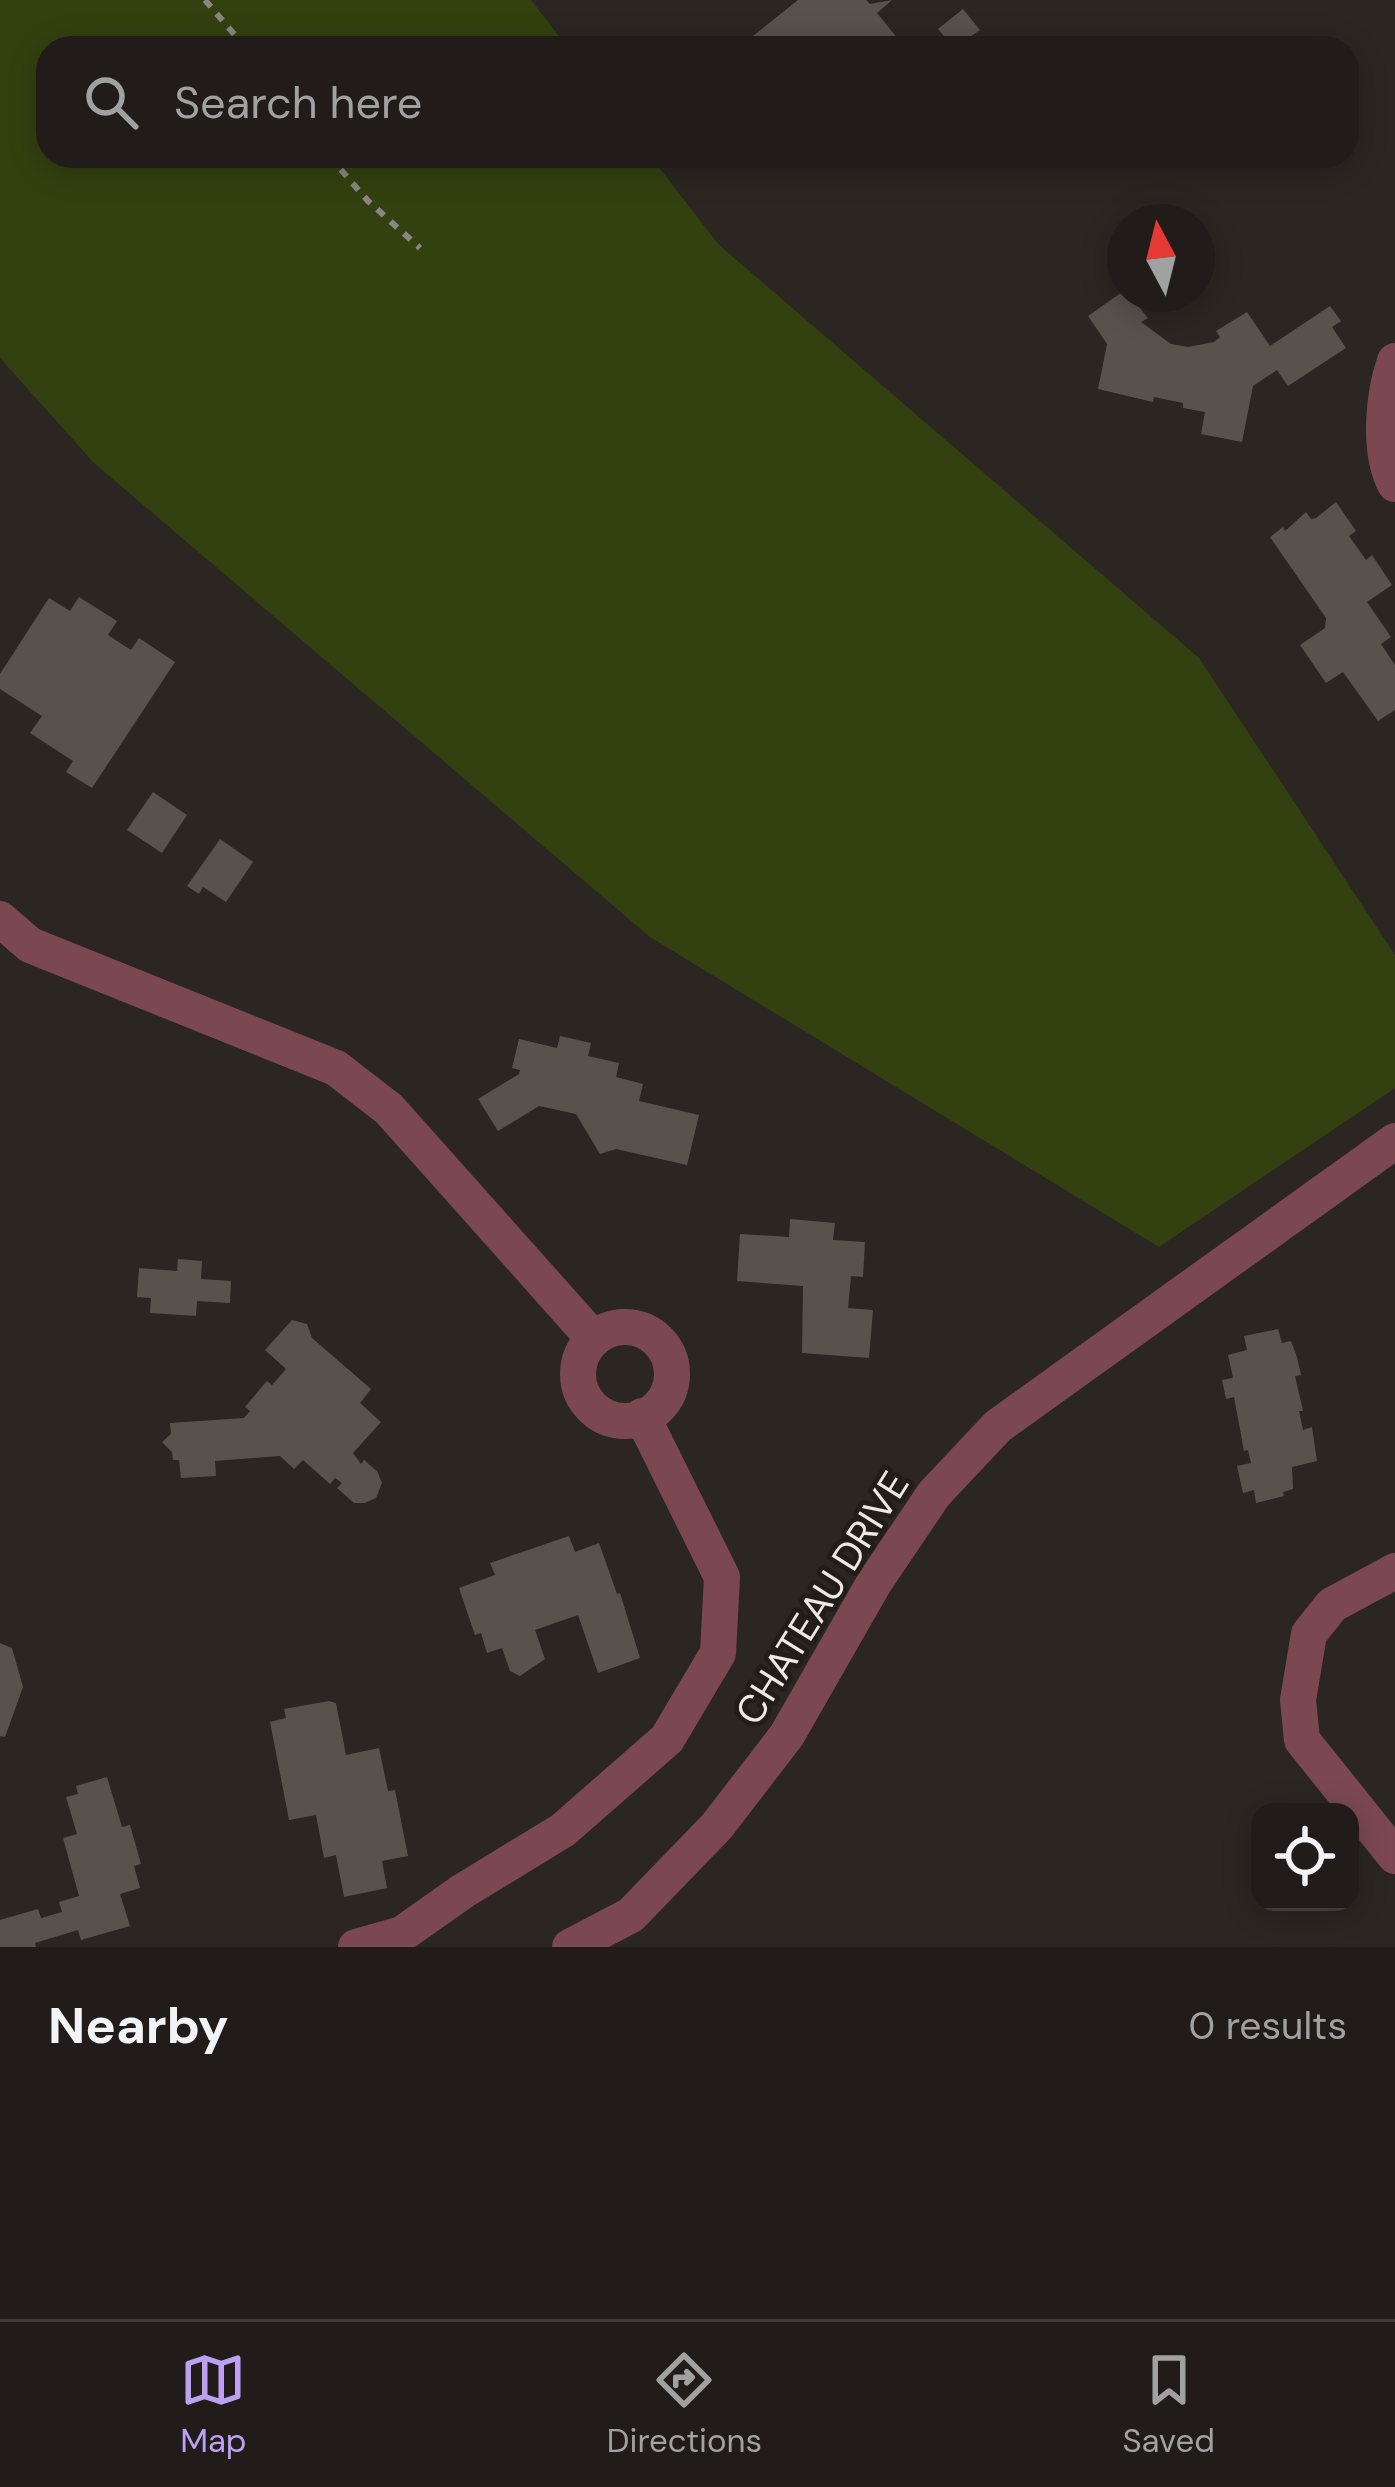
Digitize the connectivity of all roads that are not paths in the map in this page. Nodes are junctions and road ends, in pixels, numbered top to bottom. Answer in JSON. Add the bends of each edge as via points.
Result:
{"nodes":[{"id":1,"x":1395,"y":361,"type":"edge"},
{"id":2,"x":1395,"y":484,"type":"edge"},
{"id":3,"x":0,"y":919,"type":"edge"},
{"id":4,"x":1395,"y":1141,"type":"edge"},
{"id":5,"x":594,"y":1339,"type":"junction"},
{"id":6,"x":642,"y":1416,"type":"junction"},
{"id":7,"x":1395,"y":1571,"type":"edge"},
{"id":8,"x":1395,"y":1856,"type":"edge"},
{"id":9,"x":356,"y":1947,"type":"edge"},
{"id":10,"x":570,"y":1947,"type":"edge"}],
"edges":[{"from":1,"to":2,"type":"street","via":[[1385,417]]},
{"from":3,"to":5,"type":"street","via":[[30,945],[336,1068],[389,1109]]},
{"from":4,"to":10,"type":"street","name":"CHATEAU DRIVE","via":[[998,1426],[934,1494],[788,1735],[717,1826],[631,1915]]},
{"from":5,"to":6,"type":"street","via":[[579,1367],[585,1398],[610,1418]]},
{"from":5,"to":6,"type":"street","via":[[638,1328],[666,1350],[671,1385]]},
{"from":6,"to":9,"type":"street","via":[[722,1577],[718,1654],[667,1739],[563,1830],[402,1934]]},
{"from":7,"to":8,"type":"street","via":[[1331,1605],[1310,1634],[1298,1700],[1302,1740]]}]}
